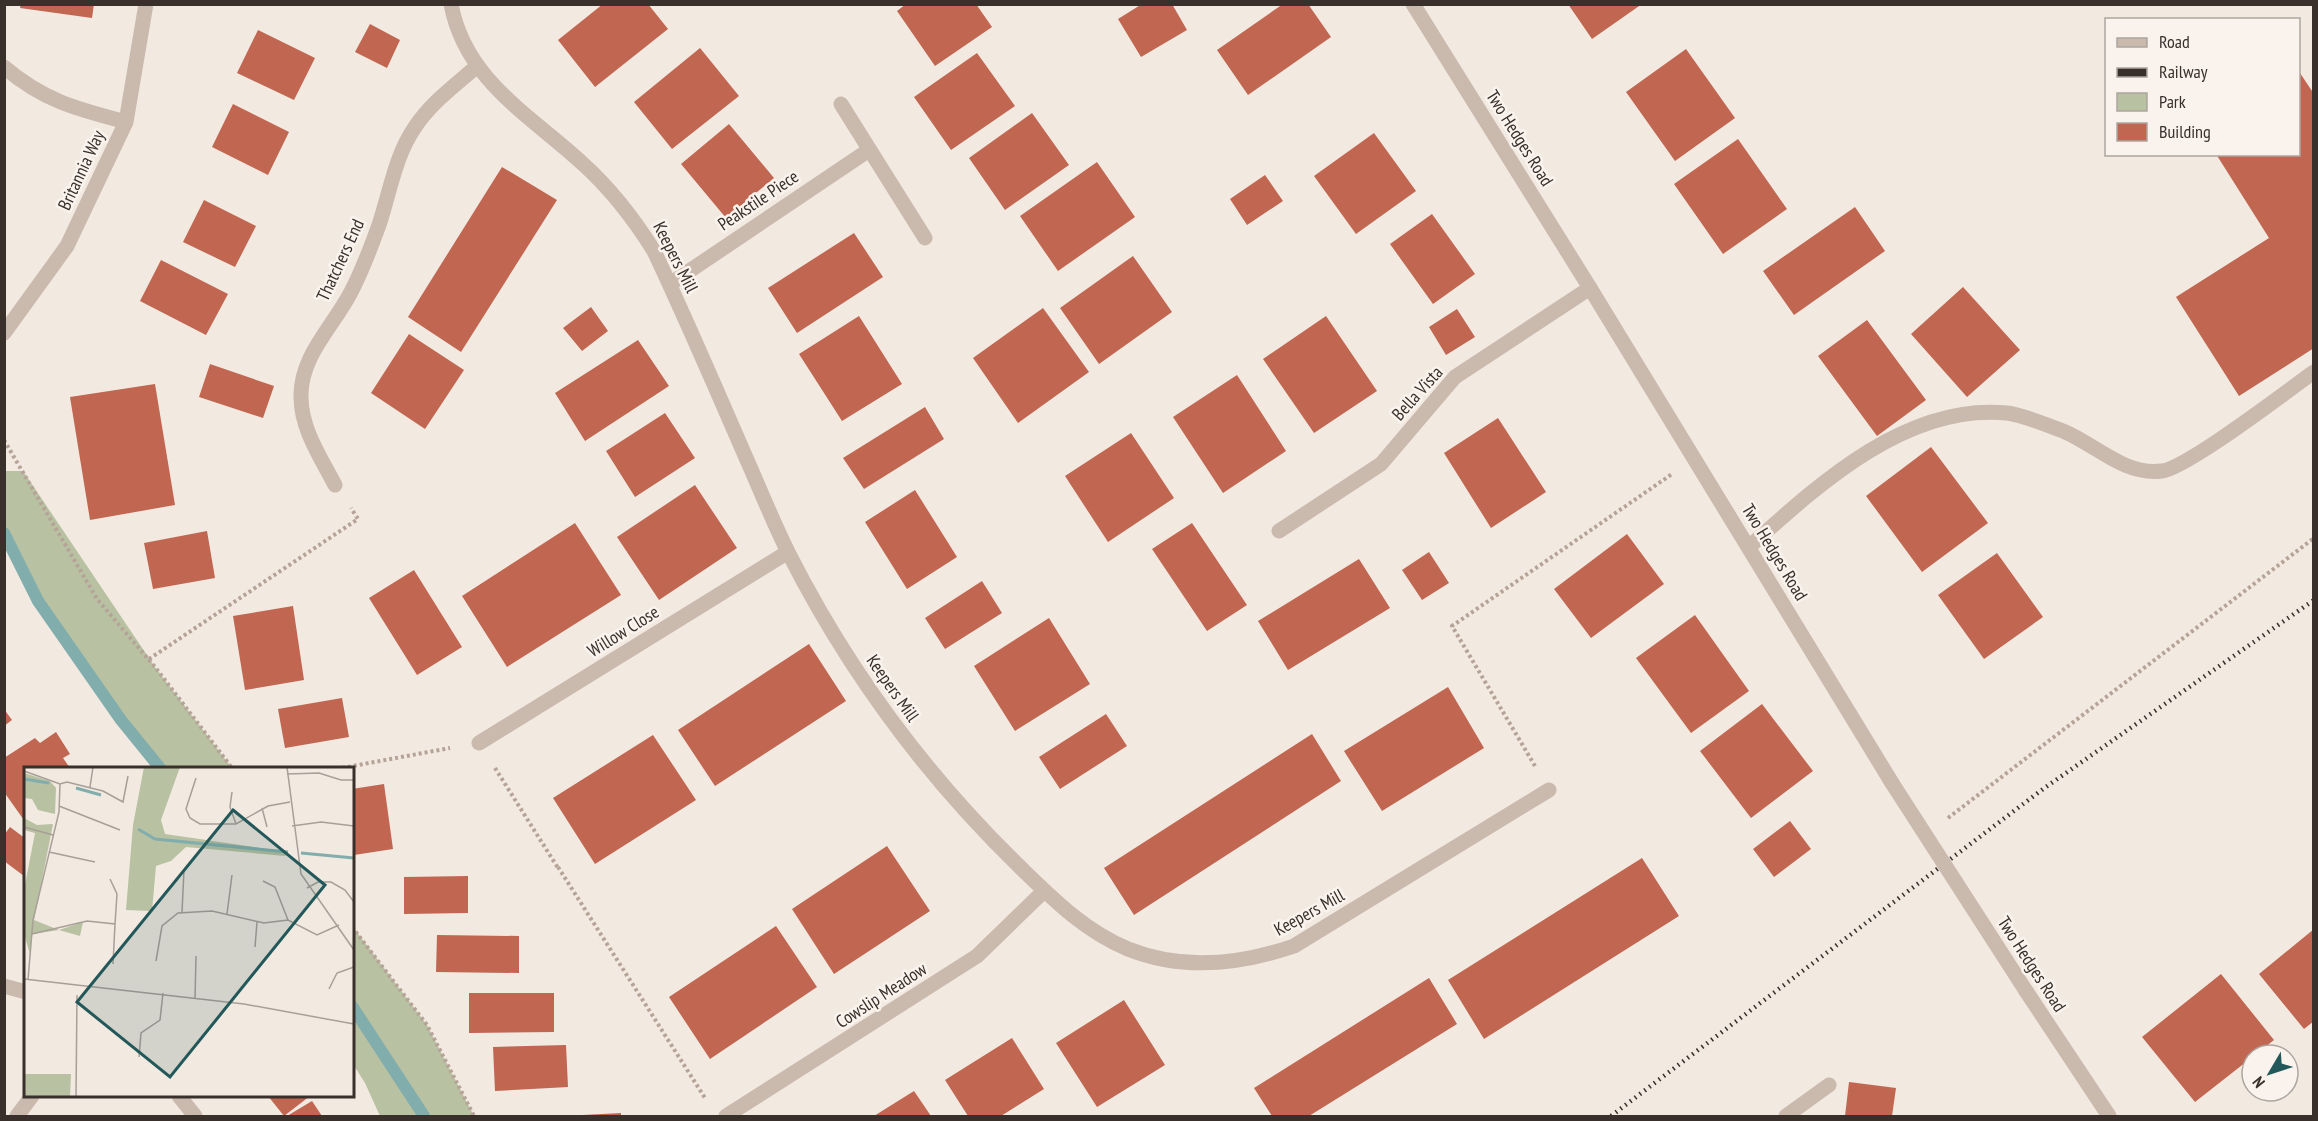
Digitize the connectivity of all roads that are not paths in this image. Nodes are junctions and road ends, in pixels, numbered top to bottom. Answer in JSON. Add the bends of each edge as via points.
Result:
{"nodes":[{"id":1,"x":146,"y":4,"type":"edge"},
{"id":2,"x":451,"y":4,"type":"edge"},
{"id":3,"x":1413,"y":4,"type":"edge"},
{"id":4,"x":4,"y":67,"type":"edge"},
{"id":5,"x":476,"y":67,"type":"junction"},
{"id":6,"x":841,"y":104,"type":"dead end"},
{"id":7,"x":126,"y":122,"type":"junction"},
{"id":8,"x":868,"y":150,"type":"junction"},
{"id":9,"x":925,"y":238,"type":"dead end"},
{"id":10,"x":670,"y":284,"type":"junction"},
{"id":11,"x":1590,"y":288,"type":"junction"},
{"id":12,"x":4,"y":333,"type":"edge"},
{"id":13,"x":2313,"y":372,"type":"edge"},
{"id":14,"x":335,"y":485,"type":"road end"},
{"id":15,"x":1279,"y":531,"type":"dead end"},
{"id":16,"x":1749,"y":547,"type":"junction"},
{"id":17,"x":788,"y":552,"type":"junction"},
{"id":18,"x":479,"y":743,"type":"road end"},
{"id":19,"x":1549,"y":790,"type":"road end"},
{"id":20,"x":1044,"y":891,"type":"junction"},
{"id":21,"x":4,"y":986,"type":"edge"},
{"id":22,"x":24,"y":991,"type":"edge"},
{"id":23,"x":1829,"y":1085,"type":"dead end"},
{"id":24,"x":31,"y":1097,"type":"edge"},
{"id":25,"x":181,"y":1097,"type":"edge"},
{"id":26,"x":17,"y":1116,"type":"edge"},
{"id":27,"x":195,"y":1116,"type":"edge"},
{"id":28,"x":726,"y":1116,"type":"edge"},
{"id":29,"x":1786,"y":1116,"type":"edge"},
{"id":30,"x":2109,"y":1116,"type":"edge"}],
"edges":[{"from":1,"to":7,"type":"street","name":"Britannia Way"},
{"from":2,"to":5,"type":"street","name":"Keepers Mill","via":[[462,42]]},
{"from":3,"to":11,"type":"street","name":"Two Hedges Road"},
{"from":4,"to":7,"type":"street","via":[[62,105]]},
{"from":5,"to":10,"type":"street","name":"Keepers Mill","via":[[506,100],[583,163],[610,191],[648,241]]},
{"from":5,"to":14,"type":"street","name":"Thatchers End","via":[[432,105],[414,129],[398,161],[379,225],[351,292],[307,362],[301,397],[304,420]]},
{"from":6,"to":8,"type":"street"},
{"from":7,"to":12,"type":"street","name":"Britannia Way","via":[[67,246]]},
{"from":8,"to":9,"type":"street"},
{"from":8,"to":10,"type":"street","name":"Peakstile Piece"},
{"from":10,"to":17,"type":"street","name":"Keepers Mill"},
{"from":11,"to":15,"type":"street","name":"Bella Vista","via":[[1455,377],[1381,464]]},
{"from":11,"to":16,"type":"street","name":"Two Hedges Road"},
{"from":13,"to":16,"type":"street","via":[[2193,456],[2163,471],[2133,469],[2065,432],[2008,413],[1965,413],[1938,421],[1876,446],[1825,480]]},
{"from":16,"to":30,"type":"street","name":"Two Hedges Road","bridge":true,"via":[[1892,783]]},
{"from":17,"to":18,"type":"street","name":"Willow Close"},
{"from":17,"to":20,"type":"street","name":"Keepers Mill","via":[[858,673],[898,730],[991,839]]},
{"from":19,"to":20,"type":"street","name":"Keepers Mill","via":[[1294,946],[1262,957],[1195,964],[1161,959],[1128,949],[1097,933]]},
{"from":20,"to":28,"type":"street","name":"Cowslip Meadow","via":[[977,956]]},
{"from":21,"to":22,"type":"street"},
{"from":23,"to":29,"type":"street"},
{"from":24,"to":26,"type":"street"},
{"from":25,"to":27,"type":"street"}]}
